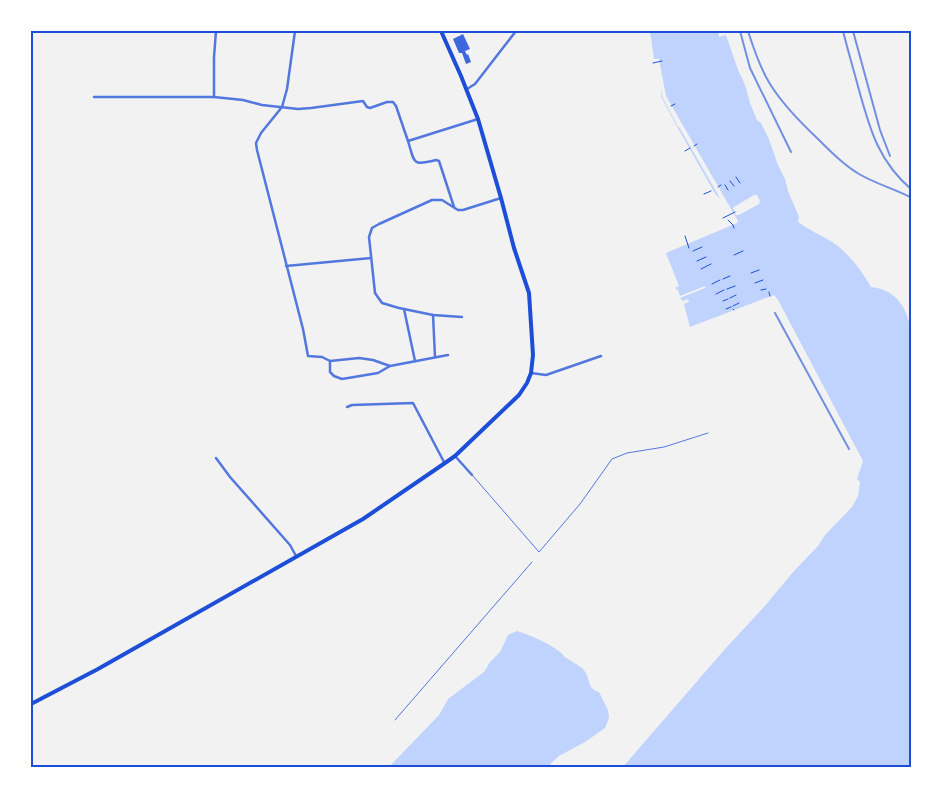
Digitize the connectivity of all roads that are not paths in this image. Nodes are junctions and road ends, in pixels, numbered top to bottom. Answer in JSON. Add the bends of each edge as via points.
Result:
{"nodes":[{"id":1,"x":216,"y":31,"type":"edge"},
{"id":2,"x":294,"y":31,"type":"edge"},
{"id":3,"x":441,"y":31,"type":"edge"},
{"id":4,"x":516,"y":31,"type":"edge"},
{"id":5,"x":466,"y":89,"type":"junction"},
{"id":6,"x":94,"y":97,"type":"dead end"},
{"id":7,"x":214,"y":97,"type":"junction"},
{"id":8,"x":282,"y":107,"type":"junction"},
{"id":9,"x":478,"y":119,"type":"junction"},
{"id":10,"x":408,"y":141,"type":"junction"},
{"id":11,"x":501,"y":198,"type":"junction"},
{"id":12,"x":454,"y":208,"type":"junction"},
{"id":13,"x":371,"y":258,"type":"junction"},
{"id":14,"x":286,"y":266,"type":"junction"},
{"id":15,"x":404,"y":309,"type":"junction"},
{"id":16,"x":433,"y":314,"type":"junction"},
{"id":17,"x":462,"y":317,"type":"dead end"},
{"id":18,"x":448,"y":355,"type":"dead end"},
{"id":19,"x":601,"y":356,"type":"dead end"},
{"id":20,"x":434,"y":357,"type":"junction"},
{"id":21,"x":330,"y":361,"type":"junction"},
{"id":22,"x":415,"y":361,"type":"junction"},
{"id":23,"x":390,"y":366,"type":"junction"},
{"id":24,"x":531,"y":373,"type":"junction"},
{"id":25,"x":347,"y":407,"type":"dead end"},
{"id":26,"x":708,"y":433,"type":"dead end"},
{"id":27,"x":455,"y":456,"type":"junction"},
{"id":28,"x":216,"y":458,"type":"dead end"},
{"id":29,"x":445,"y":463,"type":"junction"},
{"id":30,"x":472,"y":474,"type":"joint"},
{"id":31,"x":296,"y":556,"type":"junction"},
{"id":32,"x":532,"y":562,"type":"dead end"},
{"id":33,"x":31,"y":704,"type":"edge"},
{"id":34,"x":395,"y":720,"type":"dead end"}],
"edges":[{"from":1,"to":7,"type":"street"},
{"from":2,"to":8,"type":"street"},
{"from":3,"to":5,"type":"main road"},
{"from":4,"to":5,"type":"street","via":[[475,84]]},
{"from":5,"to":9,"type":"main road"},
{"from":6,"to":7,"type":"street"},
{"from":7,"to":8,"type":"street"},
{"from":8,"to":10,"type":"street","via":[[298,109],[364,101],[370,108],[393,102]]},
{"from":8,"to":14,"type":"street","via":[[256,143]]},
{"from":9,"to":10,"type":"street"},
{"from":9,"to":11,"type":"main road"},
{"from":10,"to":12,"type":"street","via":[[417,163],[439,161]]},
{"from":11,"to":12,"type":"street","via":[[463,210]]},
{"from":11,"to":24,"type":"main road","via":[[529,294]]},
{"from":12,"to":13,"type":"street","via":[[442,200],[432,200],[372,228],[369,237]]},
{"from":13,"to":14,"type":"street"},
{"from":13,"to":15,"type":"street","via":[[375,293],[382,303]]},
{"from":14,"to":21,"type":"street","via":[[308,356]]},
{"from":15,"to":16,"type":"street"},
{"from":15,"to":22,"type":"street"},
{"from":16,"to":17,"type":"street"},
{"from":16,"to":20,"type":"street"},
{"from":18,"to":20,"type":"street"},
{"from":19,"to":24,"type":"street","via":[[546,375]]},
{"from":20,"to":22,"type":"street"},
{"from":21,"to":23,"type":"street","via":[[359,358]]},
{"from":21,"to":23,"type":"street","via":[[330,372],[342,379],[378,373]]},
{"from":22,"to":23,"type":"street"},
{"from":24,"to":27,"type":"main road","via":[[519,395]]},
{"from":25,"to":29,"type":"street","via":[[413,403]]},
{"from":26,"to":30,"type":"lane","via":[[612,459],[540,552]]},
{"from":27,"to":29,"type":"main road"},
{"from":27,"to":30,"type":"street"},
{"from":28,"to":31,"type":"street"},
{"from":29,"to":31,"type":"main road","via":[[363,518]]},
{"from":31,"to":33,"type":"main road"},
{"from":32,"to":34,"type":"lane"}]}
